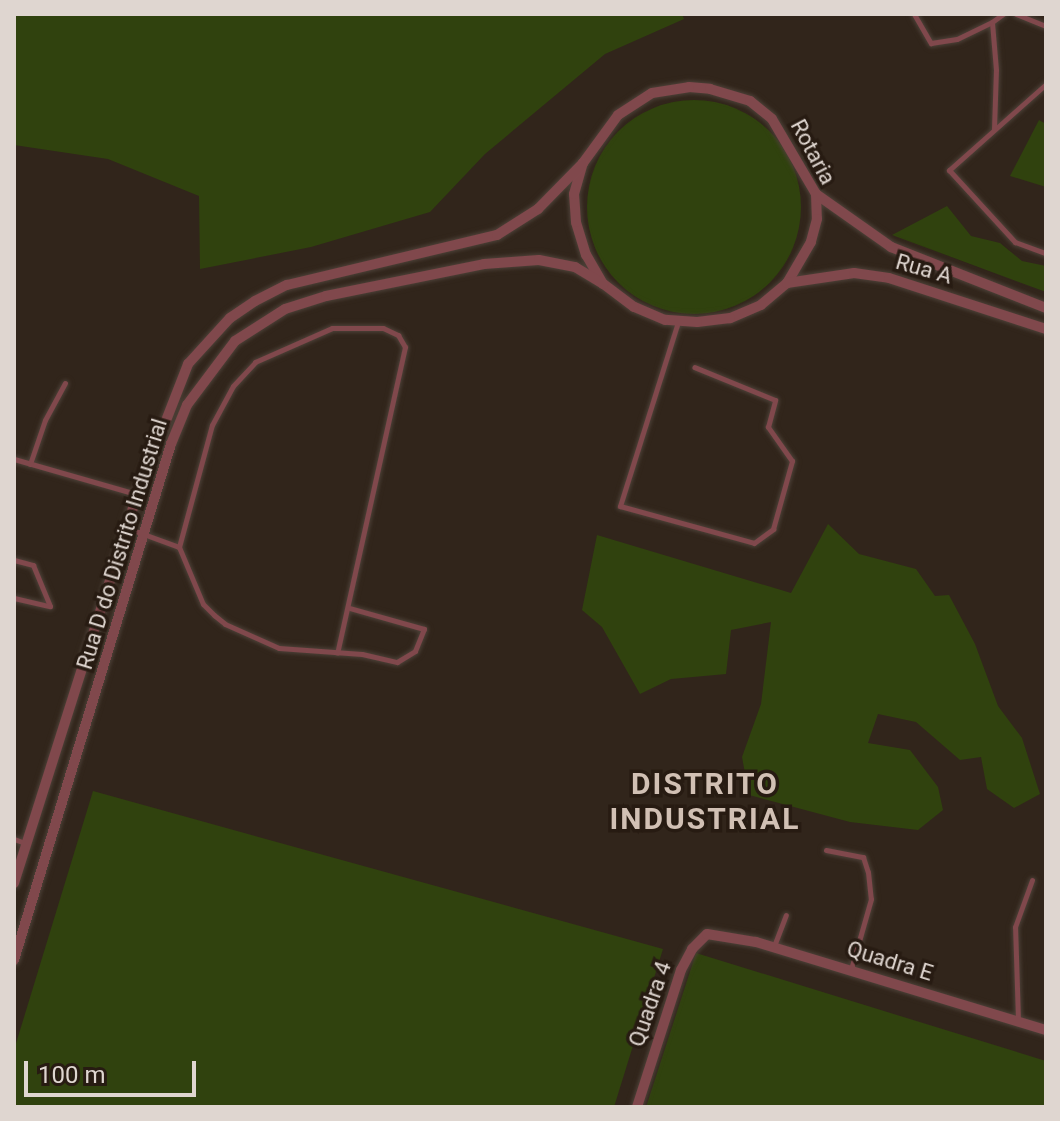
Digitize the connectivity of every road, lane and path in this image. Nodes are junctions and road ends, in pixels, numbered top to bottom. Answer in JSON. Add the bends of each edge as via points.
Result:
{"nodes":[{"id":1,"x":914,"y":14,"type":"edge"},
{"id":2,"x":1003,"y":14,"type":"edge"},
{"id":3,"x":1016,"y":14,"type":"edge"},
{"id":4,"x":992,"y":22,"type":"junction"},
{"id":5,"x":1046,"y":26,"type":"edge"},
{"id":6,"x":1046,"y":84,"type":"edge"},
{"id":7,"x":994,"y":130,"type":"junction"},
{"id":8,"x":583,"y":163,"type":"junction"},
{"id":9,"x":816,"y":194,"type":"junction"},
{"id":10,"x":1046,"y":253,"type":"edge"},
{"id":11,"x":787,"y":283,"type":"junction"},
{"id":12,"x":603,"y":284,"type":"junction"},
{"id":13,"x":1046,"y":308,"type":"edge"},
{"id":14,"x":678,"y":321,"type":"junction"},
{"id":15,"x":1046,"y":329,"type":"edge"},
{"id":16,"x":694,"y":367,"type":"dead end"},
{"id":17,"x":65,"y":383,"type":"dead end"},
{"id":18,"x":14,"y":459,"type":"edge"},
{"id":19,"x":30,"y":464,"type":"junction"},
{"id":20,"x":137,"y":495,"type":"junction"},
{"id":21,"x":127,"y":528,"type":"junction"},
{"id":22,"x":145,"y":537,"type":"junction"},
{"id":23,"x":179,"y":547,"type":"junction"},
{"id":24,"x":14,"y":560,"type":"edge"},
{"id":25,"x":14,"y":598,"type":"edge"},
{"id":26,"x":350,"y":608,"type":"junction"},
{"id":27,"x":337,"y":653,"type":"junction"},
{"id":28,"x":20,"y":841,"type":"edge"},
{"id":29,"x":826,"y":850,"type":"dead end"},
{"id":30,"x":1032,"y":880,"type":"dead end"},
{"id":31,"x":14,"y":883,"type":"edge"},
{"id":32,"x":786,"y":915,"type":"dead end"},
{"id":33,"x":721,"y":934,"type":"joint"},
{"id":34,"x":773,"y":947,"type":"junction"},
{"id":35,"x":14,"y":960,"type":"edge"},
{"id":36,"x":850,"y":970,"type":"junction"},
{"id":37,"x":1018,"y":1021,"type":"junction"},
{"id":38,"x":1046,"y":1030,"type":"edge"},
{"id":39,"x":637,"y":1107,"type":"edge"}],
"edges":[{"from":1,"to":4,"type":"lane","via":[[931,43],[957,39]]},
{"from":2,"to":4,"type":"lane"},
{"from":3,"to":5,"type":"lane"},
{"from":4,"to":7,"type":"lane"},
{"from":6,"to":7,"type":"lane"},
{"from":7,"to":10,"type":"lane","via":[[949,170],[1015,242]]},
{"from":8,"to":9,"type":"street","name":"Rotaria","via":[[604,130],[634,102],[652,93],[710,89],[750,101],[772,119]]},
{"from":8,"to":12,"type":"street","name":"Rotaria","via":[[574,194],[576,222],[586,255]]},
{"from":8,"to":20,"type":"street","name":"Rua D do Distrito Industrial","via":[[538,209],[497,235],[287,285],[230,318],[188,364]]},
{"from":9,"to":11,"type":"street","name":"Rotaria","via":[[811,242]]},
{"from":9,"to":13,"type":"street","name":"Rua A","via":[[891,247]]},
{"from":11,"to":14,"type":"street","name":"Rotaria","via":[[761,305],[730,318]]},
{"from":11,"to":15,"type":"street","name":"Rua A","via":[[854,273],[889,278]]},
{"from":12,"to":14,"type":"street","name":"Rotaria","via":[[634,307]]},
{"from":12,"to":22,"type":"street","name":"Rua D do Distrito Industrial","via":[[575,267],[525,261],[437,273],[285,309],[235,341],[187,405]]},
{"from":14,"to":16,"type":"lane","via":[[620,506],[754,543],[773,529],[792,461],[768,427],[775,400]]},
{"from":17,"to":19,"type":"lane"},
{"from":18,"to":19,"type":"lane"},
{"from":19,"to":20,"type":"lane"},
{"from":20,"to":21,"type":"street","name":"Rua D do Distrito Industrial"},
{"from":21,"to":22,"type":"lane"},
{"from":21,"to":28,"type":"street","name":"Rua D do Distrito Industrial"},
{"from":22,"to":23,"type":"lane"},
{"from":22,"to":35,"type":"street","name":"Rua D do Distrito Industrial"},
{"from":23,"to":26,"type":"lane","via":[[212,425],[233,386],[255,362],[332,328],[383,328],[398,335],[405,347]]},
{"from":23,"to":27,"type":"lane","via":[[203,604],[225,624],[279,648]]},
{"from":24,"to":25,"type":"lane","via":[[33,565],[50,606]]},
{"from":26,"to":27,"type":"lane"},
{"from":26,"to":27,"type":"lane","via":[[424,629],[415,651],[397,662]]},
{"from":28,"to":31,"type":"street","name":"Rua D do Distrito Industrial"},
{"from":29,"to":36,"type":"lane","via":[[863,857],[868,872],[871,899]]},
{"from":30,"to":37,"type":"lane","via":[[1015,927]]},
{"from":32,"to":34,"type":"lane"},
{"from":33,"to":34,"type":"street","name":"Quadra E"},
{"from":33,"to":39,"type":"street","name":"Quadra 4","via":[[707,934],[681,970]]},
{"from":34,"to":36,"type":"street","name":"Quadra E"},
{"from":36,"to":37,"type":"street","name":"Quadra E"},
{"from":37,"to":38,"type":"street","name":"Quadra E"}]}
